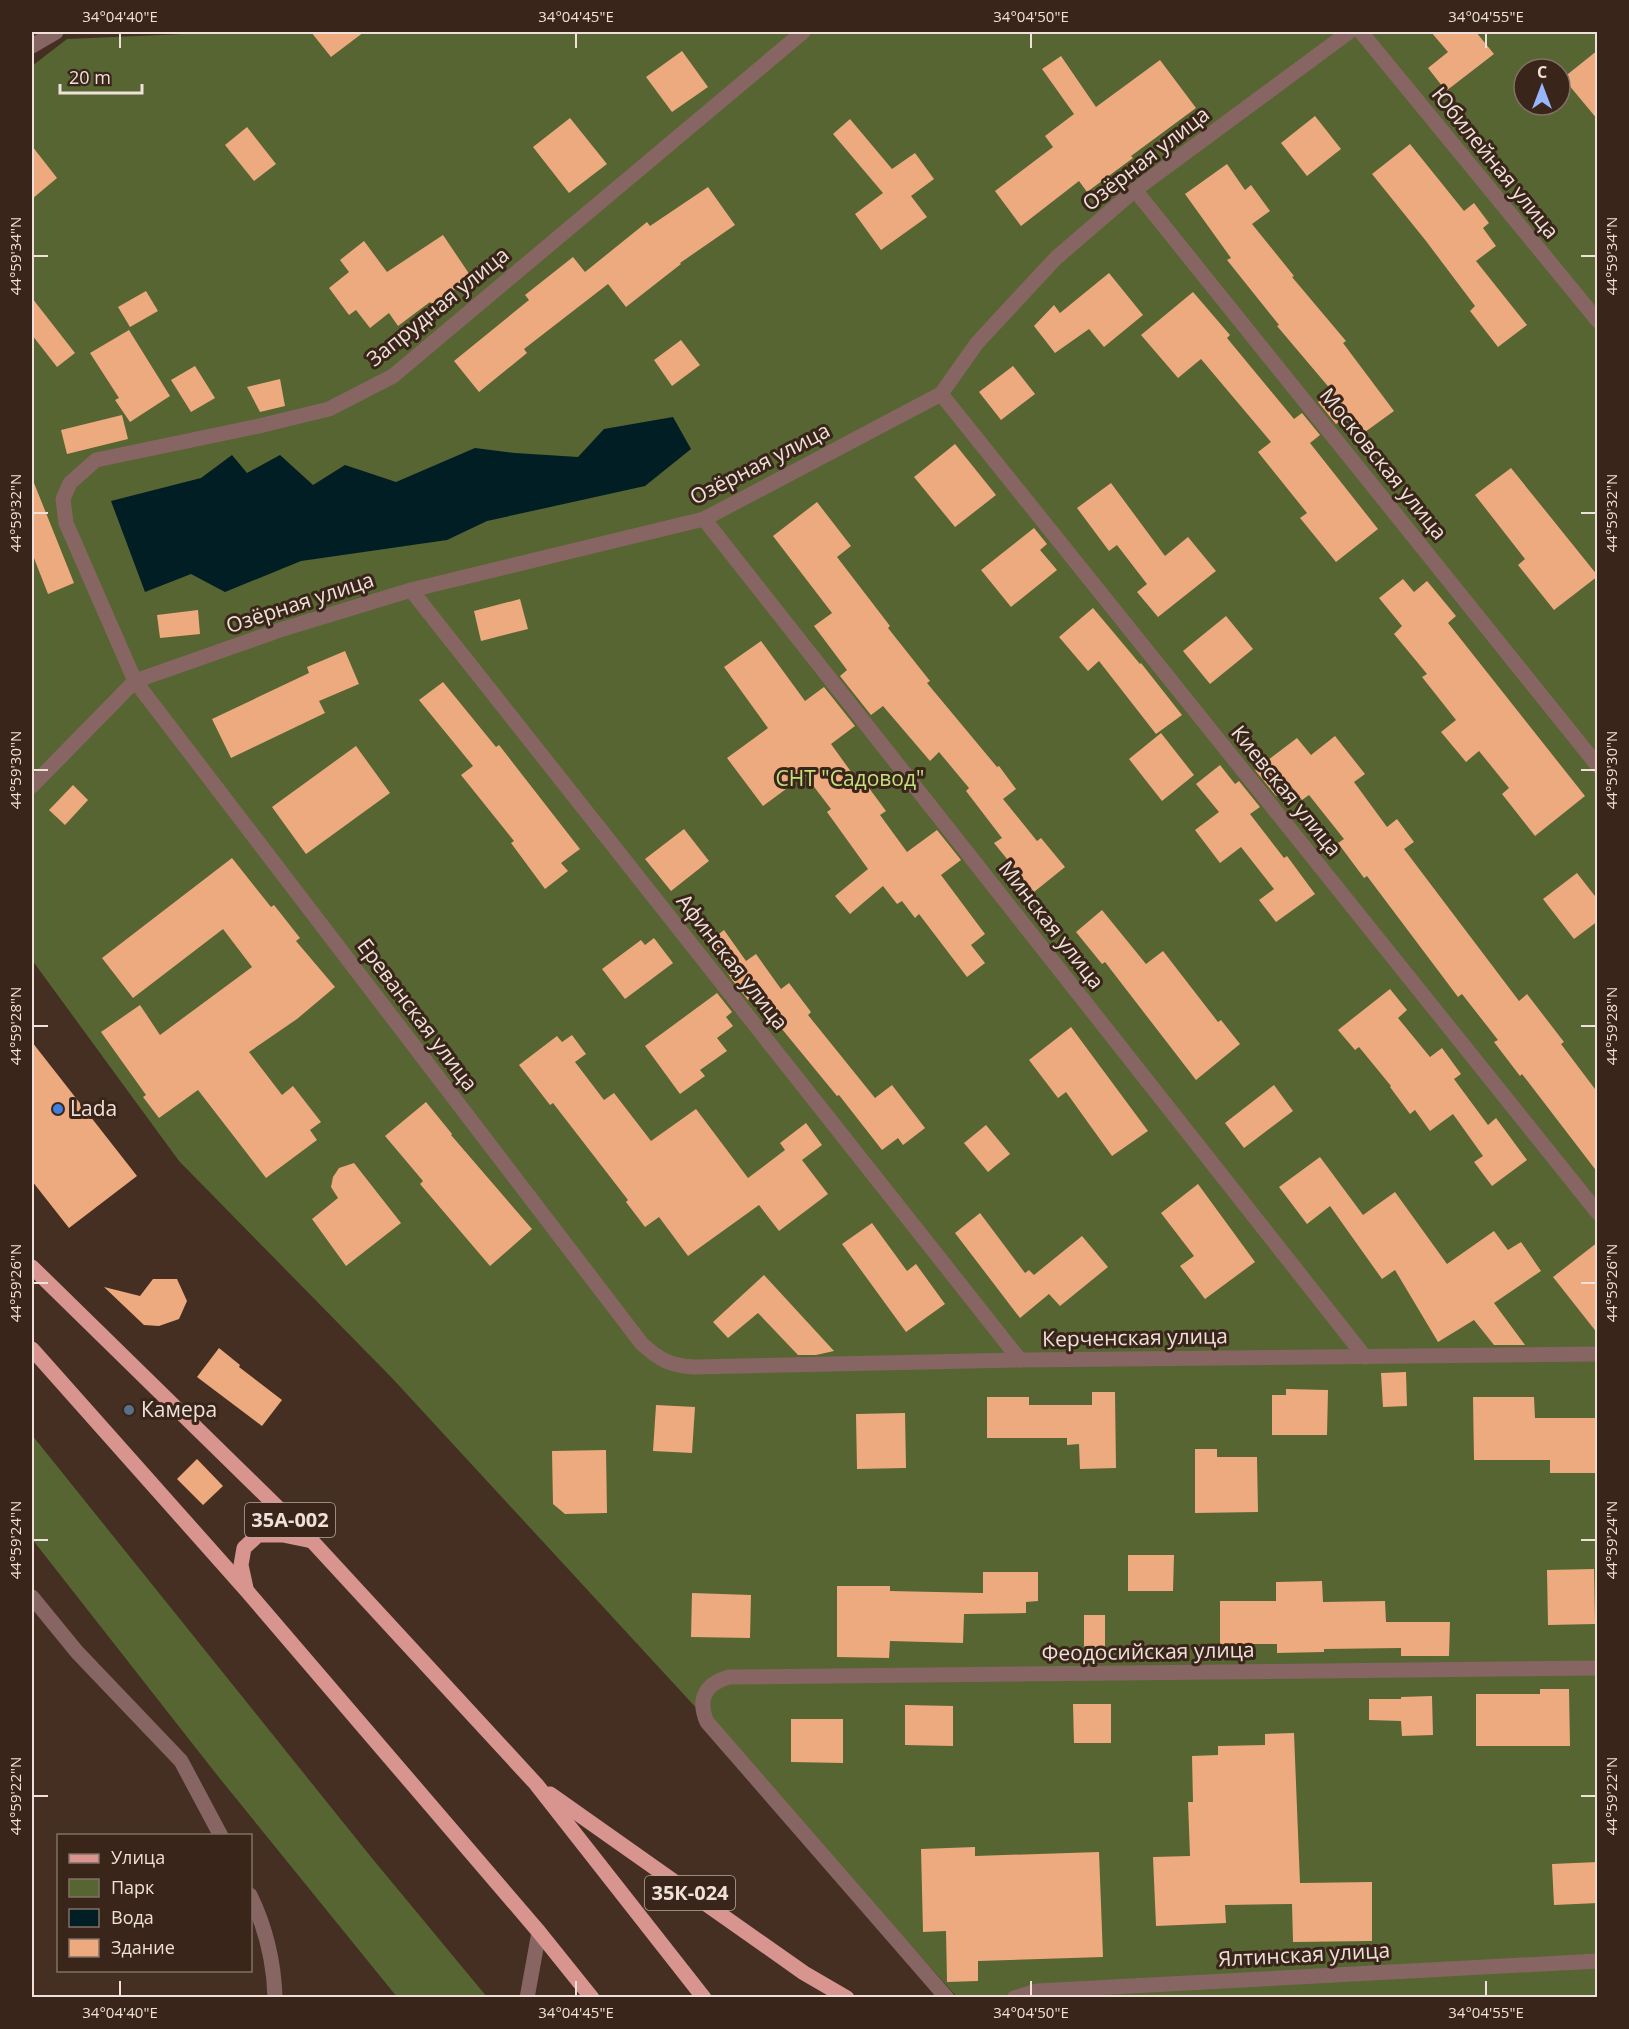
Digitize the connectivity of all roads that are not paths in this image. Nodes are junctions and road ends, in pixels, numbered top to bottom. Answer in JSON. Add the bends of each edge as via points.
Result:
{"nodes":[{"id":1,"x":56,"y":32,"type":"edge"},
{"id":2,"x":803,"y":32,"type":"edge"},
{"id":3,"x":1349,"y":32,"type":"edge"},
{"id":4,"x":1361,"y":32,"type":"edge"},
{"id":5,"x":32,"y":46,"type":"edge"},
{"id":6,"x":1136,"y":190,"type":"junction"},
{"id":7,"x":1598,"y":321,"type":"edge"},
{"id":8,"x":941,"y":394,"type":"junction"},
{"id":9,"x":704,"y":519,"type":"junction"},
{"id":10,"x":411,"y":590,"type":"junction"},
{"id":11,"x":135,"y":681,"type":"junction"},
{"id":12,"x":1598,"y":766,"type":"edge"},
{"id":13,"x":32,"y":786,"type":"edge"},
{"id":14,"x":1598,"y":1213,"type":"edge"},
{"id":15,"x":32,"y":1267,"type":"edge"},
{"id":16,"x":32,"y":1349,"type":"edge"},
{"id":17,"x":1598,"y":1354,"type":"edge"},
{"id":18,"x":1365,"y":1357,"type":"junction"},
{"id":19,"x":1020,"y":1360,"type":"junction"},
{"id":20,"x":674,"y":1365,"type":"joint"},
{"id":21,"x":312,"y":1541,"type":"junction"},
{"id":22,"x":247,"y":1591,"type":"junction"},
{"id":23,"x":32,"y":1597,"type":"edge"},
{"id":24,"x":1598,"y":1668,"type":"edge"},
{"id":25,"x":536,"y":1785,"type":"junction"},
{"id":26,"x":220,"y":1834,"type":"edge"},
{"id":27,"x":252,"y":1899,"type":"edge"},
{"id":28,"x":539,"y":1932,"type":"junction"},
{"id":29,"x":1598,"y":1960,"type":"edge"},
{"id":30,"x":275,"y":1998,"type":"edge"},
{"id":31,"x":527,"y":1998,"type":"edge"},
{"id":32,"x":592,"y":1998,"type":"edge"},
{"id":33,"x":704,"y":1998,"type":"edge"},
{"id":34,"x":847,"y":1998,"type":"edge"},
{"id":35,"x":947,"y":1998,"type":"edge"},
{"id":36,"x":1014,"y":1998,"type":"edge"}],
"edges":[{"from":1,"to":5,"type":"street"},
{"from":2,"to":11,"type":"street","name":"Запрудная улица","via":[[393,376],[329,409],[96,460],[70,483],[63,499],[66,523]]},
{"from":3,"to":6,"type":"street","name":"Озёрная улица"},
{"from":4,"to":7,"type":"street","name":"Юбилейная улица"},
{"from":6,"to":8,"type":"street","name":"Озёрная улица","via":[[1056,258],[977,343]]},
{"from":6,"to":12,"type":"street","name":"Московская улица"},
{"from":8,"to":9,"type":"street","name":"Озёрная улица"},
{"from":8,"to":14,"type":"street","name":"Киевская улица"},
{"from":9,"to":10,"type":"street","name":"Озёрная улица"},
{"from":9,"to":18,"type":"street","name":"Минская улица"},
{"from":10,"to":11,"type":"street","name":"Озёрная улица","via":[[283,629]]},
{"from":10,"to":19,"type":"street","name":"Афинская улица"},
{"from":11,"to":13,"type":"street","name":"Озёрная улица"},
{"from":11,"to":20,"type":"street","name":"Ереванская улица","via":[[642,1344],[656,1357]]},
{"from":15,"to":21,"type":"main road","number":"35А-002"},
{"from":16,"to":22,"type":"main road"},
{"from":17,"to":18,"type":"street","name":"Керченская улица"},
{"from":18,"to":19,"type":"street","name":"Керченская улица"},
{"from":19,"to":20,"type":"street","name":"Керченская улица"},
{"from":21,"to":22,"type":"main road","via":[[258,1535],[244,1548],[241,1566]]},
{"from":21,"to":25,"type":"main road","number":"35А-002"},
{"from":22,"to":28,"type":"main road"},
{"from":23,"to":26,"type":"street","via":[[77,1652],[182,1761]]},
{"from":24,"to":35,"type":"street","name":"Феодосийская улица","via":[[729,1677],[711,1685],[702,1703],[707,1722]]},
{"from":25,"to":33,"type":"main road","number":"35А-002"},
{"from":25,"to":34,"type":"main road","number":"35К-024"},
{"from":27,"to":30,"type":"street","via":[[262,1920]]},
{"from":28,"to":31,"type":"street"},
{"from":28,"to":32,"type":"main road"},
{"from":29,"to":36,"type":"street","name":"Ялтинская улица","via":[[1037,1991]]}]}
